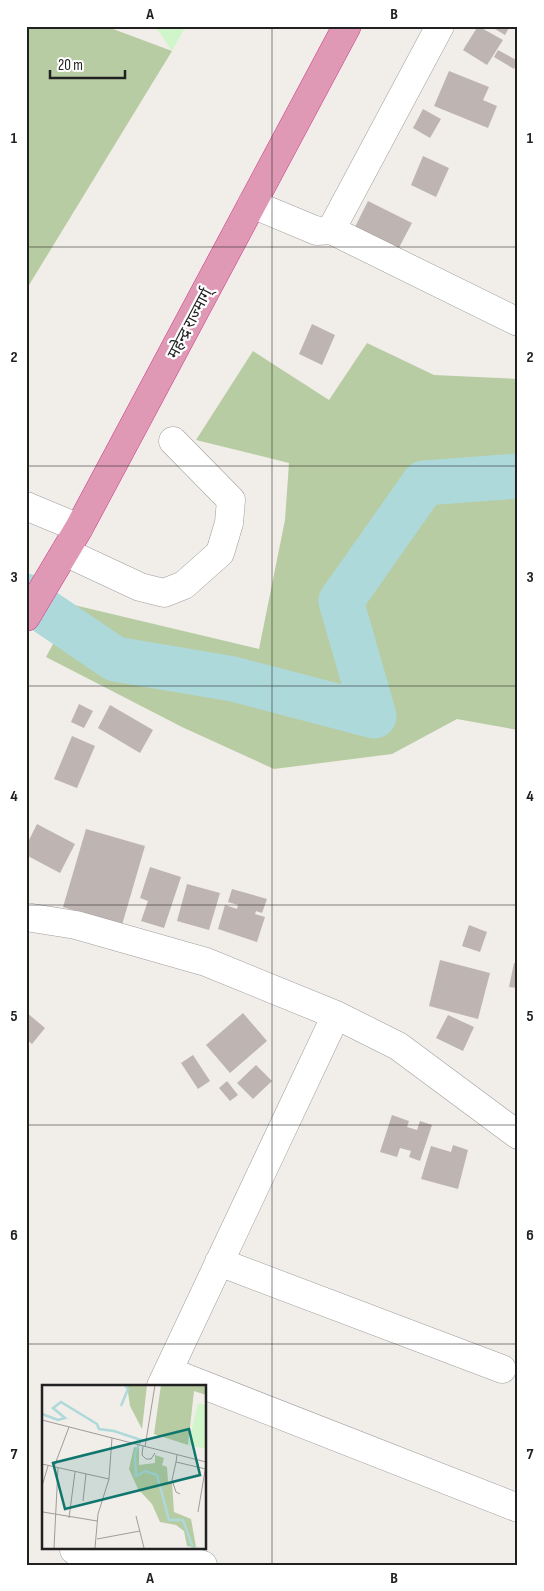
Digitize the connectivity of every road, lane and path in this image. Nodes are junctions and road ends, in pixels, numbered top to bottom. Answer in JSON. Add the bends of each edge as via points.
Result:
{"nodes":[{"id":1,"x":347,"y":26,"type":"edge"},
{"id":2,"x":440,"y":26,"type":"edge"},
{"id":3,"x":252,"y":204,"type":"junction"},
{"id":4,"x":331,"y":230,"type":"junction"},
{"id":5,"x":518,"y":322,"type":"edge"},
{"id":6,"x":173,"y":442,"type":"dead end"},
{"id":7,"x":26,"y":506,"type":"edge"},
{"id":8,"x":79,"y":528,"type":"junction"},
{"id":9,"x":60,"y":561,"type":"junction"},
{"id":10,"x":26,"y":616,"type":"edge"},
{"id":11,"x":26,"y":917,"type":"edge"},
{"id":12,"x":336,"y":1015,"type":"junction"},
{"id":13,"x":518,"y":1135,"type":"edge"},
{"id":14,"x":219,"y":1262,"type":"junction"},
{"id":15,"x":502,"y":1369,"type":"dead end"},
{"id":16,"x":164,"y":1379,"type":"edge"},
{"id":17,"x":180,"y":1385,"type":"edge"},
{"id":18,"x":206,"y":1394,"type":"edge"},
{"id":19,"x":518,"y":1508,"type":"edge"},
{"id":20,"x":72,"y":1554,"type":"edge"},
{"id":21,"x":203,"y":1565,"type":"edge"}],
"edges":[{"from":1,"to":3,"type":"highway","name":"महेन्द्र राज्मार्ग्"},
{"from":2,"to":4,"type":"street"},
{"from":3,"to":4,"type":"street","via":[[317,231]]},
{"from":3,"to":8,"type":"highway","name":"महेन्द्र राज्मार्ग्"},
{"from":4,"to":5,"type":"street"},
{"from":6,"to":9,"type":"street","via":[[231,500],[229,523],[220,553],[184,586],[164,593]]},
{"from":7,"to":8,"type":"street"},
{"from":8,"to":9,"type":"highway","name":"महेन्द्र राज्मार्ग्"},
{"from":9,"to":10,"type":"highway","name":"महेन्द्र राज्मार्ग्"},
{"from":11,"to":12,"type":"street","via":[[76,926],[206,962]]},
{"from":12,"to":13,"type":"street","via":[[398,1046]]},
{"from":12,"to":14,"type":"street"},
{"from":14,"to":15,"type":"street"},
{"from":14,"to":16,"type":"street"},
{"from":16,"to":17,"type":"street"},
{"from":18,"to":19,"type":"street"},
{"from":20,"to":21,"type":"street","via":[[163,1552]]}]}
